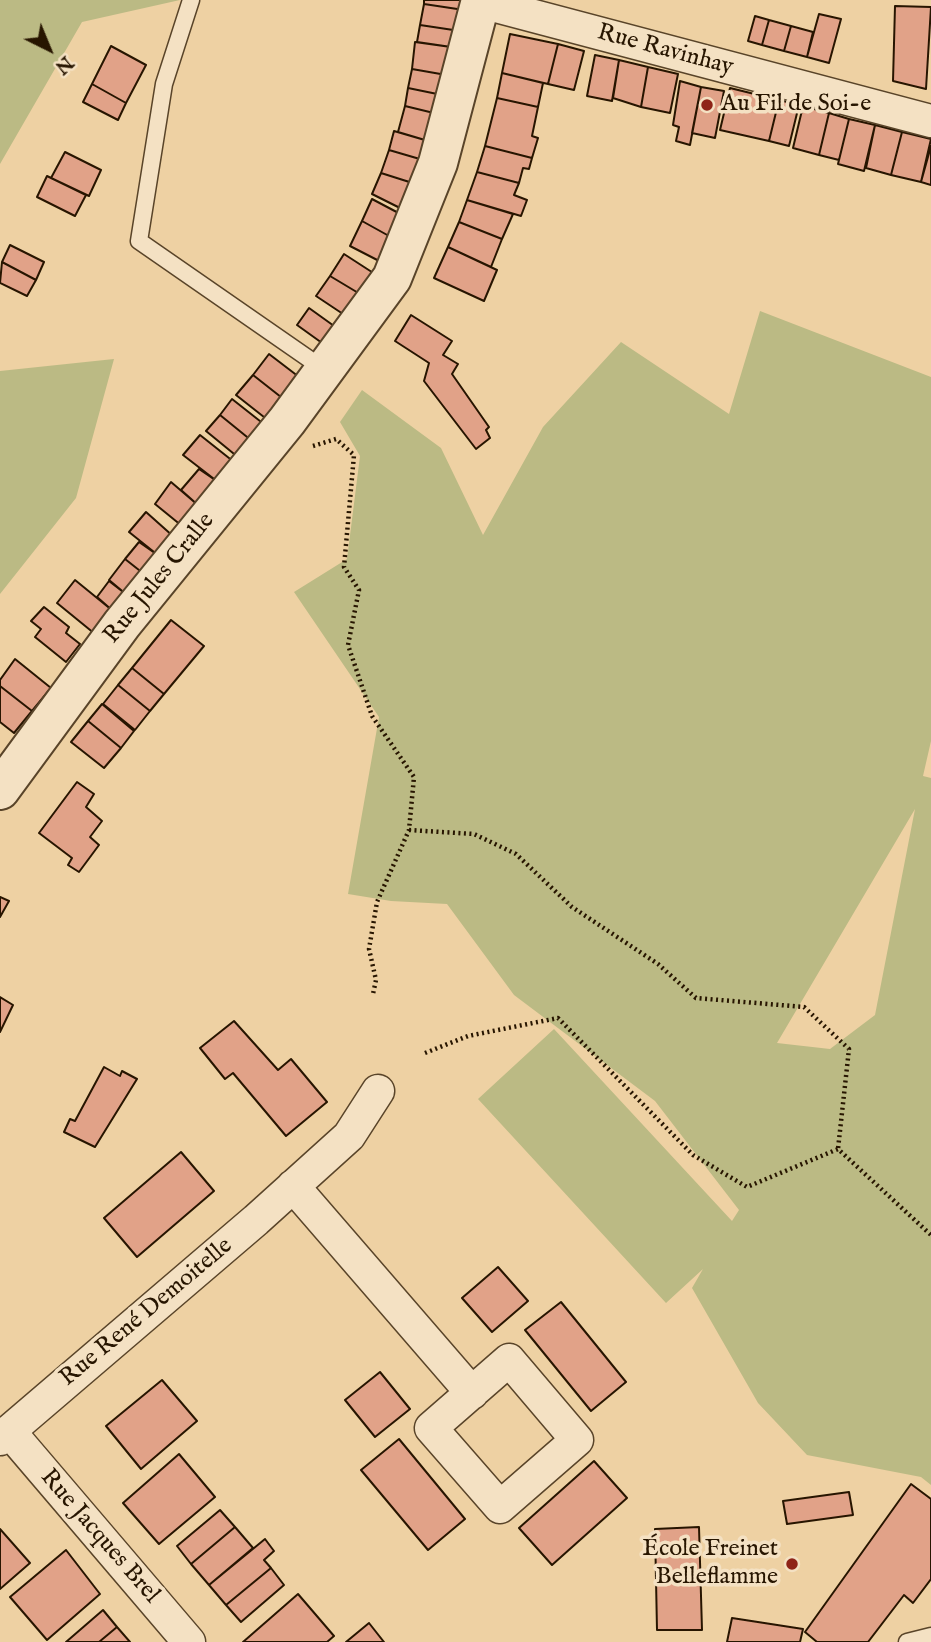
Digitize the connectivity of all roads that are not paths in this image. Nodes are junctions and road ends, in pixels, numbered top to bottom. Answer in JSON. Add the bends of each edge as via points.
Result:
{"nodes":[{"id":1,"x":191,"y":0,"type":"edge"},
{"id":2,"x":481,"y":1,"type":"edge"},
{"id":3,"x":931,"y":121,"type":"edge"},
{"id":4,"x":324,"y":370,"type":"junction"},
{"id":5,"x":0,"y":790,"type":"edge"},
{"id":6,"x":378,"y":1091,"type":"dead end"},
{"id":7,"x":293,"y":1186,"type":"junction"},
{"id":8,"x":472,"y":1393,"type":"junction"},
{"id":9,"x":4,"y":1435,"type":"edge"},
{"id":10,"x":931,"y":1636,"type":"edge"},
{"id":11,"x":189,"y":1642,"type":"edge"},
{"id":12,"x":907,"y":1642,"type":"edge"}],
"edges":[{"from":1,"to":4,"type":"lane","via":[[164,84],[139,242]]},
{"from":2,"to":3,"type":"street","name":"Rue Ravinhay"},
{"from":2,"to":4,"type":"street","name":"Rue Jules Cralle","via":[[438,163],[392,278]]},
{"from":4,"to":5,"type":"street","name":"Rue Jules Cralle","via":[[122,624]]},
{"from":6,"to":7,"type":"street","name":"Rue René Demoitelle","via":[[349,1136]]},
{"from":7,"to":8,"type":"street"},
{"from":7,"to":9,"type":"street","name":"Rue René Demoitelle"},
{"from":8,"to":8,"type":"street","via":[[509,1360],[577,1440],[500,1507],[431,1428]]},
{"from":9,"to":11,"type":"street","name":"Rue Jacques Brel"},
{"from":10,"to":12,"type":"lane"}]}
